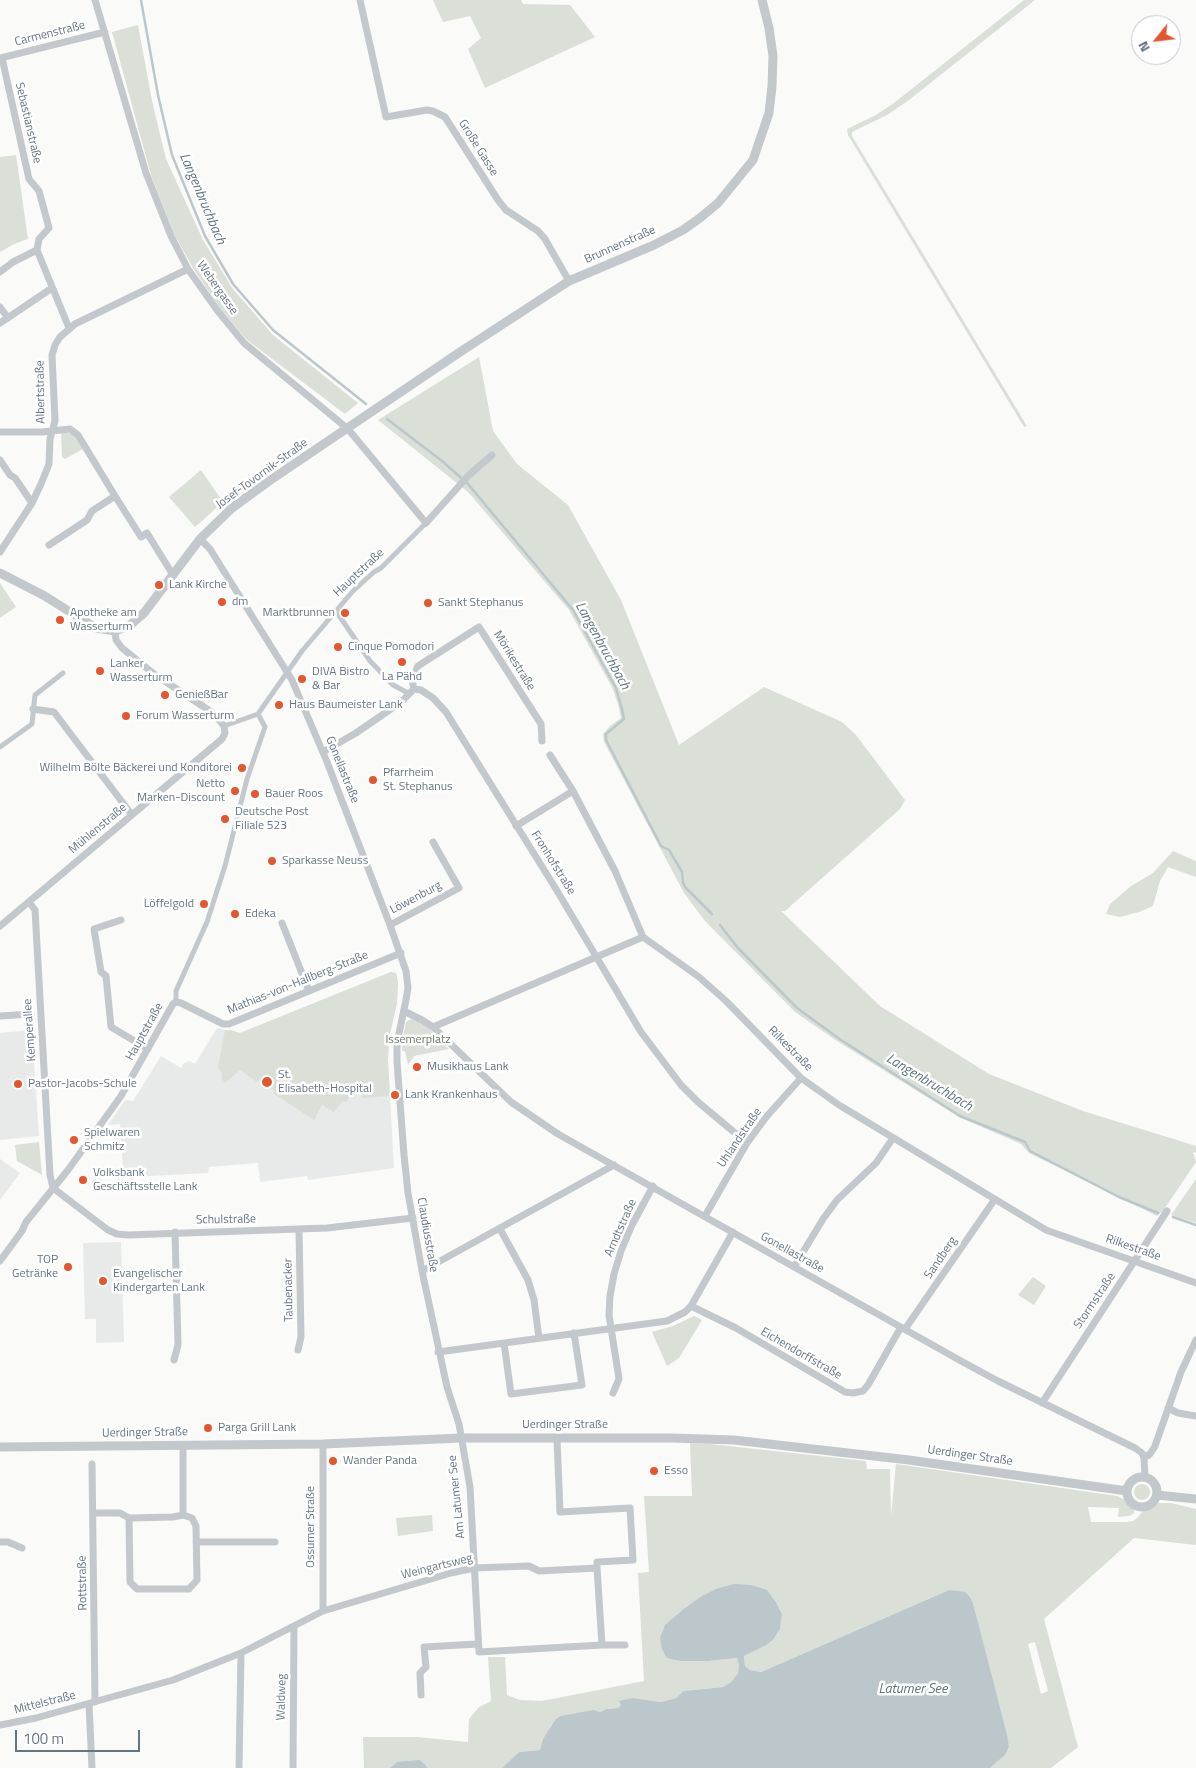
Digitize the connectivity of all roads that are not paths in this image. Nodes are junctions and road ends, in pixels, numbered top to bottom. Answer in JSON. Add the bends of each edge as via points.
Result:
{"nodes":[{"id":1,"x":95,"y":0,"type":"edge"},
{"id":2,"x":360,"y":0,"type":"edge"},
{"id":3,"x":762,"y":0,"type":"edge"},
{"id":4,"x":105,"y":32,"type":"junction"},
{"id":5,"x":1,"y":58,"type":"edge"},
{"id":6,"x":37,"y":250,"type":"junction"},
{"id":7,"x":188,"y":269,"type":"junction"},
{"id":8,"x":0,"y":272,"type":"edge"},
{"id":9,"x":569,"y":281,"type":"junction"},
{"id":10,"x":52,"y":288,"type":"junction"},
{"id":11,"x":0,"y":307,"type":"edge"},
{"id":12,"x":8,"y":318,"type":"junction"},
{"id":13,"x":0,"y":323,"type":"edge"},
{"id":14,"x":69,"y":328,"type":"junction"},
{"id":15,"x":348,"y":429,"type":"junction"},
{"id":16,"x":53,"y":430,"type":"junction"},
{"id":17,"x":0,"y":432,"type":"edge"},
{"id":18,"x":492,"y":455,"type":"dead end"},
{"id":19,"x":0,"y":460,"type":"edge"},
{"id":20,"x":116,"y":496,"type":"junction"},
{"id":21,"x":32,"y":502,"type":"junction"},
{"id":22,"x":426,"y":523,"type":"junction"},
{"id":23,"x":200,"y":539,"type":"junction"},
{"id":24,"x":49,"y":544,"type":"dead end"},
{"id":25,"x":0,"y":552,"type":"edge"},
{"id":26,"x":0,"y":573,"type":"edge"},
{"id":27,"x":173,"y":575,"type":"junction"},
{"id":28,"x":336,"y":610,"type":"junction"},
{"id":29,"x":115,"y":631,"type":"junction"},
{"id":30,"x":287,"y":671,"type":"junction"},
{"id":31,"x":63,"y":673,"type":"dead end"},
{"id":32,"x":411,"y":691,"type":"junction"},
{"id":33,"x":33,"y":709,"type":"junction"},
{"id":34,"x":258,"y":714,"type":"junction"},
{"id":35,"x":224,"y":726,"type":"junction"},
{"id":36,"x":542,"y":741,"type":"dead end"},
{"id":37,"x":0,"y":747,"type":"edge"},
{"id":38,"x":323,"y":752,"type":"junction"},
{"id":39,"x":550,"y":755,"type":"dead end"},
{"id":40,"x":573,"y":791,"type":"junction"},
{"id":41,"x":132,"y":816,"type":"junction"},
{"id":42,"x":516,"y":826,"type":"junction"},
{"id":43,"x":433,"y":842,"type":"dead end"},
{"id":44,"x":29,"y":902,"type":"junction"},
{"id":45,"x":121,"y":920,"type":"dead end"},
{"id":46,"x":282,"y":923,"type":"dead end"},
{"id":47,"x":390,"y":925,"type":"junction"},
{"id":48,"x":0,"y":926,"type":"edge"},
{"id":49,"x":643,"y":937,"type":"junction"},
{"id":50,"x":401,"y":954,"type":"junction"},
{"id":51,"x":596,"y":957,"type":"junction"},
{"id":52,"x":309,"y":991,"type":"junction"},
{"id":53,"x":176,"y":1002,"type":"junction"},
{"id":54,"x":404,"y":1011,"type":"junction"},
{"id":55,"x":31,"y":1014,"type":"dead end"},
{"id":56,"x":0,"y":1016,"type":"edge"},
{"id":57,"x":432,"y":1027,"type":"junction"},
{"id":58,"x":399,"y":1031,"type":"joint"},
{"id":59,"x":148,"y":1049,"type":"junction"},
{"id":60,"x":800,"y":1078,"type":"junction"},
{"id":61,"x":893,"y":1138,"type":"junction"},
{"id":62,"x":747,"y":1143,"type":"junction"},
{"id":63,"x":614,"y":1165,"type":"junction"},
{"id":64,"x":653,"y":1186,"type":"junction"},
{"id":65,"x":53,"y":1188,"type":"junction"},
{"id":66,"x":995,"y":1199,"type":"junction"},
{"id":67,"x":1167,"y":1212,"type":"dead end"},
{"id":68,"x":705,"y":1216,"type":"junction"},
{"id":69,"x":413,"y":1218,"type":"junction"},
{"id":70,"x":500,"y":1229,"type":"junction"},
{"id":71,"x":299,"y":1230,"type":"junction"},
{"id":72,"x":175,"y":1232,"type":"junction"},
{"id":73,"x":733,"y":1232,"type":"junction"},
{"id":74,"x":0,"y":1261,"type":"edge"},
{"id":75,"x":1135,"y":1261,"type":"junction"},
{"id":76,"x":794,"y":1267,"type":"junction"},
{"id":77,"x":422,"y":1271,"type":"junction"},
{"id":78,"x":1196,"y":1283,"type":"edge"},
{"id":79,"x":691,"y":1306,"type":"junction"},
{"id":80,"x":610,"y":1328,"type":"junction"},
{"id":81,"x":903,"y":1328,"type":"junction"},
{"id":82,"x":574,"y":1333,"type":"junction"},
{"id":83,"x":539,"y":1338,"type":"junction"},
{"id":84,"x":1196,"y":1340,"type":"edge"},
{"id":85,"x":504,"y":1343,"type":"junction"},
{"id":86,"x":298,"y":1350,"type":"dead end"},
{"id":87,"x":438,"y":1352,"type":"junction"},
{"id":88,"x":174,"y":1360,"type":"dead end"},
{"id":89,"x":613,"y":1393,"type":"dead end"},
{"id":90,"x":1042,"y":1402,"type":"junction"},
{"id":91,"x":1168,"y":1408,"type":"junction"},
{"id":92,"x":1196,"y":1416,"type":"edge"},
{"id":93,"x":462,"y":1438,"type":"junction"},
{"id":94,"x":557,"y":1439,"type":"junction"},
{"id":95,"x":323,"y":1444,"type":"junction"},
{"id":96,"x":183,"y":1445,"type":"junction"},
{"id":97,"x":0,"y":1447,"type":"edge"},
{"id":98,"x":1144,"y":1458,"type":"junction"},
{"id":99,"x":92,"y":1464,"type":"dead end"},
{"id":100,"x":1145,"y":1477,"type":"junction"},
{"id":101,"x":1127,"y":1491,"type":"junction"},
{"id":102,"x":1157,"y":1495,"type":"junction"},
{"id":103,"x":1196,"y":1499,"type":"edge"},
{"id":104,"x":93,"y":1513,"type":"junction"},
{"id":105,"x":183,"y":1515,"type":"junction"},
{"id":106,"x":129,"y":1518,"type":"junction"},
{"id":107,"x":0,"y":1542,"type":"edge"},
{"id":108,"x":196,"y":1542,"type":"junction"},
{"id":109,"x":275,"y":1542,"type":"dead end"},
{"id":110,"x":22,"y":1548,"type":"dead end"},
{"id":111,"x":474,"y":1568,"type":"junction"},
{"id":112,"x":597,"y":1568,"type":"junction"},
{"id":113,"x":323,"y":1611,"type":"junction"},
{"id":114,"x":294,"y":1626,"type":"junction"},
{"id":115,"x":478,"y":1644,"type":"junction"},
{"id":116,"x":602,"y":1645,"type":"junction"},
{"id":117,"x":625,"y":1645,"type":"dead end"},
{"id":118,"x":241,"y":1654,"type":"junction"},
{"id":119,"x":422,"y":1695,"type":"dead end"},
{"id":120,"x":92,"y":1703,"type":"junction"},
{"id":121,"x":0,"y":1725,"type":"edge"},
{"id":122,"x":92,"y":1768,"type":"edge"},
{"id":123,"x":239,"y":1768,"type":"edge"},
{"id":124,"x":293,"y":1768,"type":"edge"}],
"edges":[{"from":1,"to":4,"type":"street","name":"Webergasse"},
{"from":2,"to":9,"type":"street","name":"Große Gasse","via":[[386,117],[427,110],[445,117],[498,200],[506,210],[538,231]]},
{"from":3,"to":9,"type":"street","name":"Brunnenstraße","via":[[773,56],[772,86],[769,113],[753,160],[718,203],[683,230]]},
{"from":4,"to":5,"type":"street","name":"Carmenstraße"},
{"from":4,"to":7,"type":"street","name":"Webergasse","via":[[146,173]]},
{"from":5,"to":6,"type":"street","name":"Sebastianstraße","via":[[29,179],[39,191],[49,228],[39,239]]},
{"from":6,"to":8,"type":"street"},
{"from":6,"to":10,"type":"street"},
{"from":7,"to":14,"type":"street","name":"Albertstraße"},
{"from":7,"to":15,"type":"street","name":"Webergasse","via":[[244,343]]},
{"from":9,"to":15,"type":"street","name":"Brunnenstraße"},
{"from":10,"to":12,"type":"street"},
{"from":10,"to":14,"type":"street"},
{"from":11,"to":12,"type":"street"},
{"from":12,"to":13,"type":"street"},
{"from":14,"to":16,"type":"street","name":"Albertstraße","via":[[60,337],[52,355]]},
{"from":15,"to":22,"type":"street","name":"Webergasse"},
{"from":15,"to":23,"type":"street","name":"Josef-Tovornik-Straße","via":[[232,508]]},
{"from":16,"to":17,"type":"street"},
{"from":16,"to":20,"type":"street","via":[[70,429],[76,433]]},
{"from":16,"to":21,"type":"street","name":"Albertstraße","via":[[49,464]]},
{"from":18,"to":22,"type":"street","name":"Hauptstraße","via":[[468,476]]},
{"from":19,"to":21,"type":"street"},
{"from":20,"to":24,"type":"street","via":[[92,511],[87,520]]},
{"from":20,"to":27,"type":"street","via":[[141,537],[146,533]]},
{"from":21,"to":25,"type":"street","name":"Albertstraße"},
{"from":22,"to":28,"type":"street","name":"Hauptstraße"},
{"from":23,"to":27,"type":"street","name":"Josef-Tovornik-Straße"},
{"from":23,"to":30,"type":"street","name":"Gonellastraße","via":[[210,549]]},
{"from":26,"to":29,"type":"street","via":[[84,622]]},
{"from":27,"to":29,"type":"street","name":"Josef-Tovornik-Straße","via":[[144,613],[129,626]]},
{"from":28,"to":30,"type":"street","name":"Hauptstraße"},
{"from":28,"to":32,"type":"street","name":"Fronhofstraße","via":[[370,661],[393,685]]},
{"from":29,"to":35,"type":"street","via":[[116,640],[122,648],[154,674],[213,712]]},
{"from":30,"to":34,"type":"street","name":"Hauptstraße"},
{"from":30,"to":38,"type":"street","name":"Gonellastraße"},
{"from":31,"to":33,"type":"street","via":[[35,695]]},
{"from":32,"to":36,"type":"street","name":"Mörikestraße","via":[[418,666],[479,627],[540,724]]},
{"from":32,"to":38,"type":"street","via":[[371,723]]},
{"from":32,"to":42,"type":"street","name":"Fronhofstraße","via":[[421,690],[446,712]]},
{"from":33,"to":37,"type":"street","via":[[32,724]]},
{"from":33,"to":41,"type":"street","via":[[54,712]]},
{"from":34,"to":35,"type":"street"},
{"from":34,"to":53,"type":"street","name":"Hauptstraße","via":[[265,727],[207,922],[176,992]]},
{"from":35,"to":41,"type":"street","name":"Mühlenstraße","via":[[222,739]]},
{"from":38,"to":47,"type":"street","name":"Gonellastraße"},
{"from":39,"to":40,"type":"street"},
{"from":40,"to":42,"type":"street"},
{"from":40,"to":49,"type":"street","via":[[616,871]]},
{"from":41,"to":44,"type":"street","name":"Mühlenstraße"},
{"from":42,"to":51,"type":"street","name":"Fronhofstraße"},
{"from":43,"to":47,"type":"street","name":"Löwenburg","via":[[459,888]]},
{"from":44,"to":48,"type":"street","name":"Mühlenstraße"},
{"from":44,"to":65,"type":"street","name":"Kemperallee","via":[[35,910]]},
{"from":45,"to":59,"type":"street","via":[[94,929],[102,972],[106,976],[111,1027]]},
{"from":46,"to":52,"type":"street"},
{"from":47,"to":50,"type":"street","name":"Gonellastraße"},
{"from":49,"to":51,"type":"street"},
{"from":49,"to":60,"type":"street","name":"Rilkestraße","via":[[699,977],[726,1001]]},
{"from":50,"to":52,"type":"street","name":"Mathias-von-Hallberg-Straße"},
{"from":50,"to":54,"type":"street","name":"Gonellastraße","via":[[408,988]]},
{"from":51,"to":57,"type":"street"},
{"from":51,"to":62,"type":"street","name":"Fronhofstraße","via":[[664,1064],[698,1102]]},
{"from":52,"to":53,"type":"street","name":"Mathias-von-Hallberg-Straße","via":[[229,1024]]},
{"from":53,"to":59,"type":"street","name":"Hauptstraße","via":[[170,1006]]},
{"from":54,"to":57,"type":"street"},
{"from":54,"to":58,"type":"street","name":"Gonellastraße"},
{"from":55,"to":56,"type":"street"},
{"from":57,"to":63,"type":"street","name":"Gonellastraße","via":[[511,1102],[558,1134]]},
{"from":58,"to":69,"type":"street","name":"Claudiusstraße","via":[[397,1062],[404,1155]]},
{"from":59,"to":65,"type":"street","name":"Hauptstraße","via":[[121,1096]]},
{"from":60,"to":61,"type":"street","name":"Rilkestraße"},
{"from":60,"to":62,"type":"street","name":"Uhlandstraße"},
{"from":61,"to":66,"type":"street","name":"Rilkestraße"},
{"from":61,"to":76,"type":"street","via":[[876,1164],[837,1200]]},
{"from":62,"to":68,"type":"street","name":"Uhlandstraße"},
{"from":63,"to":64,"type":"street","name":"Gonellastraße"},
{"from":63,"to":70,"type":"street"},
{"from":64,"to":68,"type":"street","name":"Gonellastraße"},
{"from":64,"to":80,"type":"street","name":"Arndtstraße","via":[[632,1225],[616,1266],[610,1296]]},
{"from":65,"to":72,"type":"street","name":"Schulstraße","via":[[117,1234]]},
{"from":65,"to":74,"type":"street","name":"Hauptstraße"},
{"from":66,"to":75,"type":"street","name":"Rilkestraße","via":[[1046,1230]]},
{"from":66,"to":81,"type":"street","name":"Sandberg"},
{"from":67,"to":75,"type":"street","name":"Stormstraße"},
{"from":68,"to":73,"type":"street","name":"Gonellastraße"},
{"from":69,"to":71,"type":"street","name":"Schulstraße"},
{"from":69,"to":77,"type":"street","name":"Claudiusstraße"},
{"from":70,"to":77,"type":"street"},
{"from":70,"to":83,"type":"street","via":[[528,1280]]},
{"from":71,"to":72,"type":"street","name":"Schulstraße"},
{"from":71,"to":86,"type":"street","name":"Taubenacker","via":[[301,1337]]},
{"from":72,"to":88,"type":"street","via":[[178,1345]]},
{"from":73,"to":76,"type":"street","name":"Gonellastraße"},
{"from":73,"to":79,"type":"street"},
{"from":75,"to":78,"type":"street","name":"Rilkestraße"},
{"from":75,"to":90,"type":"street","name":"Stormstraße"},
{"from":76,"to":81,"type":"street","name":"Gonellastraße"},
{"from":77,"to":87,"type":"street","name":"Claudiusstraße"},
{"from":79,"to":80,"type":"street","via":[[667,1321]]},
{"from":79,"to":81,"type":"street","name":"Eichendorffstraße","via":[[736,1328],[845,1392],[853,1393],[863,1391],[868,1385]]},
{"from":80,"to":82,"type":"street"},
{"from":80,"to":89,"type":"street","via":[[619,1379]]},
{"from":81,"to":90,"type":"street","name":"Gonellastraße"},
{"from":82,"to":83,"type":"street"},
{"from":82,"to":85,"type":"street","via":[[582,1385],[511,1394]]},
{"from":83,"to":85,"type":"street"},
{"from":84,"to":91,"type":"street"},
{"from":85,"to":87,"type":"street"},
{"from":87,"to":93,"type":"street","name":"Claudiusstraße"},
{"from":90,"to":98,"type":"street","name":"Gonellastraße","via":[[1134,1448]]},
{"from":91,"to":92,"type":"street"},
{"from":91,"to":98,"type":"street","via":[[1155,1446]]},
{"from":93,"to":94,"type":"street","name":"Uerdinger Straße"},
{"from":93,"to":95,"type":"street","name":"Uerdinger Straße"},
{"from":93,"to":111,"type":"street","name":"Am Latumer See","via":[[470,1487]]},
{"from":94,"to":101,"type":"street","name":"Uerdinger Straße","via":[[734,1440],[909,1460]]},
{"from":94,"to":112,"type":"street","name":"Weingartsweg","via":[[560,1512],[630,1508],[633,1560],[597,1562]]},
{"from":95,"to":96,"type":"street","name":"Uerdinger Straße"},
{"from":95,"to":113,"type":"street","name":"Ossumer Straße"},
{"from":96,"to":97,"type":"street","name":"Uerdinger Straße"},
{"from":96,"to":105,"type":"street"},
{"from":98,"to":100,"type":"street"},
{"from":99,"to":104,"type":"street","name":"Rottstraße"},
{"from":100,"to":101,"type":"street","via":[[1131,1482]]},
{"from":100,"to":102,"type":"street","via":[[1154,1484]]},
{"from":101,"to":102,"type":"street","via":[[1131,1502],[1140,1507],[1151,1504]]},
{"from":102,"to":103,"type":"street"},
{"from":104,"to":106,"type":"street","via":[[120,1513]]},
{"from":104,"to":120,"type":"street","name":"Rottstraße"},
{"from":105,"to":106,"type":"street"},
{"from":105,"to":108,"type":"street","via":[[192,1518],[196,1526]]},
{"from":106,"to":108,"type":"street","via":[[130,1582],[137,1589],[189,1588],[197,1580]]},
{"from":107,"to":110,"type":"street"},
{"from":108,"to":109,"type":"street"},
{"from":111,"to":112,"type":"street","name":"Weingartsweg","via":[[529,1566],[539,1572]]},
{"from":111,"to":113,"type":"street","name":"Weingartsweg"},
{"from":111,"to":115,"type":"street","name":"Am Latumer See"},
{"from":112,"to":116,"type":"street"},
{"from":113,"to":114,"type":"street","name":"Weingartsweg"},
{"from":114,"to":118,"type":"street","name":"Weingartsweg"},
{"from":114,"to":124,"type":"street","name":"Waldweg"},
{"from":115,"to":116,"type":"street","via":[[478,1652]]},
{"from":115,"to":119,"type":"street","via":[[424,1647],[426,1667],[420,1673]]},
{"from":116,"to":117,"type":"street"},
{"from":118,"to":120,"type":"street","name":"Weingartsweg","via":[[172,1680]]},
{"from":118,"to":123,"type":"street"},
{"from":120,"to":121,"type":"street","name":"Mittelstraße"},
{"from":120,"to":122,"type":"street","name":"Rottstraße"}]}
